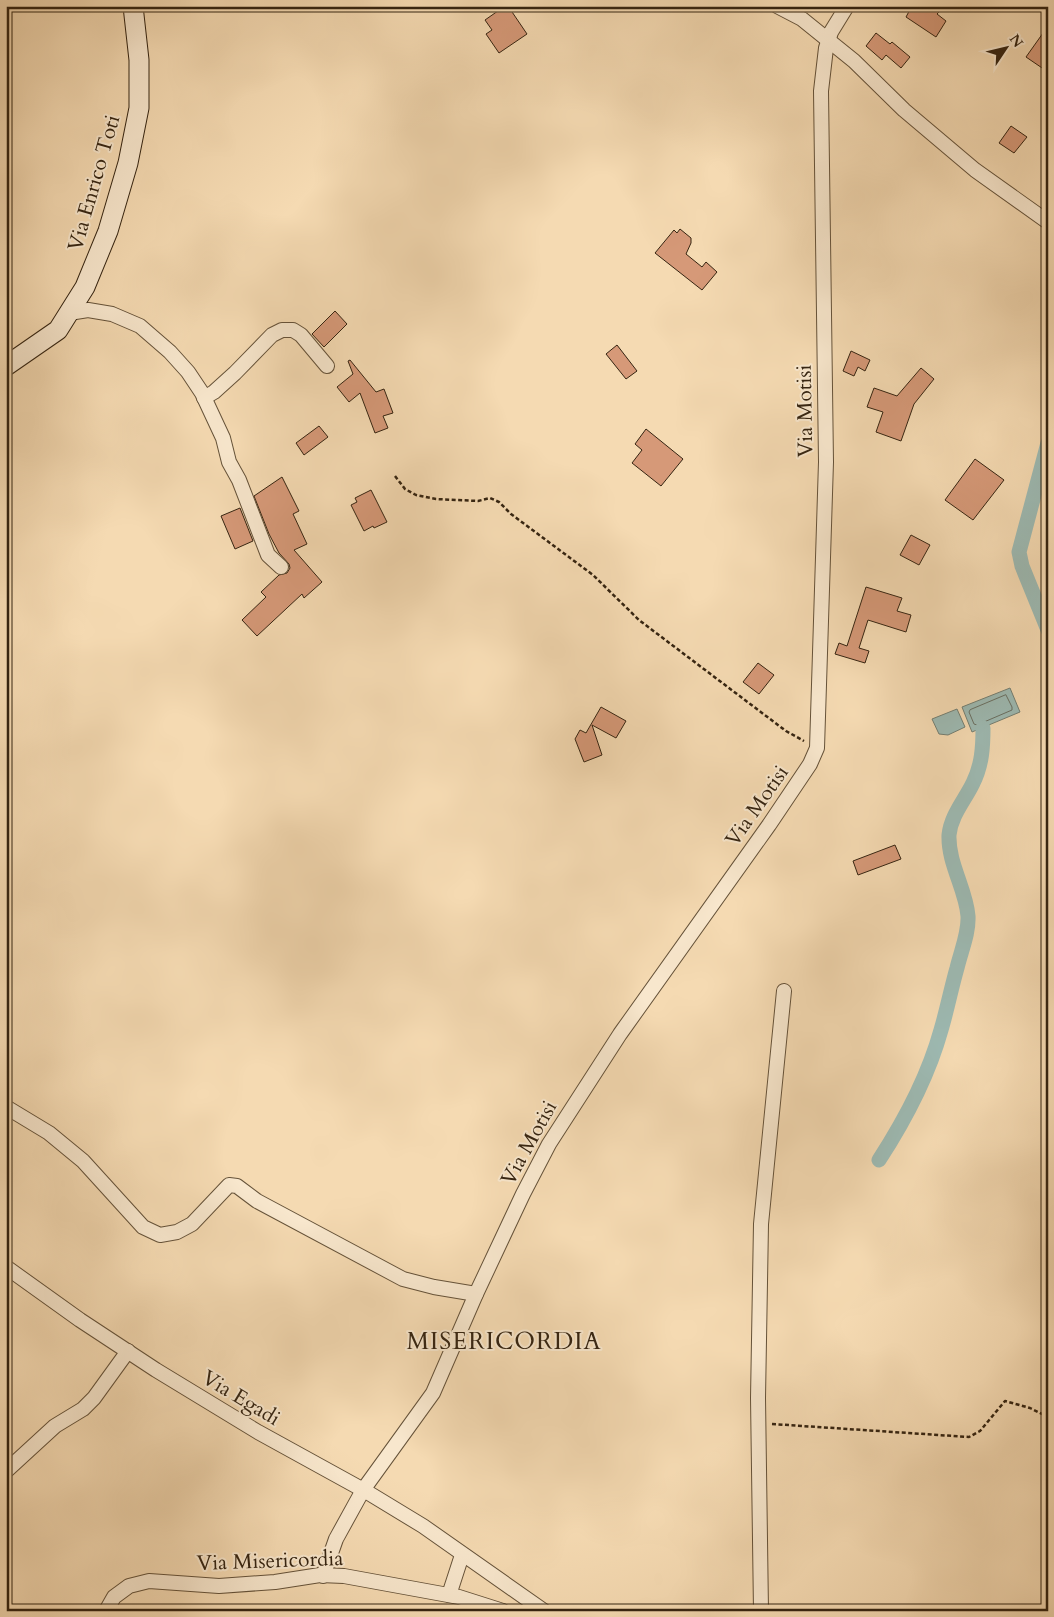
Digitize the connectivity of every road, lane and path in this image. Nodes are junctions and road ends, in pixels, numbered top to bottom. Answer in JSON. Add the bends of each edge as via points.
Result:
{"nodes":[{"id":1,"x":133,"y":6,"type":"edge"},
{"id":2,"x":777,"y":6,"type":"edge"},
{"id":3,"x":847,"y":6,"type":"edge"},
{"id":4,"x":828,"y":40,"type":"junction"},
{"id":5,"x":1048,"y":222,"type":"edge"},
{"id":6,"x":69,"y":313,"type":"junction"},
{"id":7,"x":6,"y":366,"type":"edge"},
{"id":8,"x":327,"y":366,"type":"dead end"},
{"id":9,"x":204,"y":398,"type":"junction"},
{"id":10,"x":395,"y":476,"type":"dead end"},
{"id":11,"x":281,"y":567,"type":"dead end"},
{"id":12,"x":817,"y":748,"type":"junction"},
{"id":13,"x":784,"y":991,"type":"dead end"},
{"id":14,"x":6,"y":1107,"type":"edge"},
{"id":15,"x":6,"y":1267,"type":"edge"},
{"id":16,"x":476,"y":1294,"type":"junction"},
{"id":17,"x":128,"y":1351,"type":"junction"},
{"id":18,"x":1048,"y":1417,"type":"edge"},
{"id":19,"x":758,"y":1423,"type":"junction"},
{"id":20,"x":6,"y":1471,"type":"edge"},
{"id":21,"x":363,"y":1490,"type":"junction"},
{"id":22,"x":462,"y":1555,"type":"junction"},
{"id":23,"x":322,"y":1575,"type":"junction"},
{"id":24,"x":449,"y":1595,"type":"junction"},
{"id":25,"x":106,"y":1611,"type":"edge"},
{"id":26,"x":503,"y":1611,"type":"edge"},
{"id":27,"x":544,"y":1611,"type":"edge"},
{"id":28,"x":760,"y":1611,"type":"edge"}],
"edges":[{"from":1,"to":6,"type":"main road","name":"Via Enrico Toti","via":[[139,60],[138,108],[128,163],[108,231],[85,288]]},
{"from":2,"to":4,"type":"street","via":[[802,19]]},
{"from":3,"to":4,"type":"street","name":"Via Motisi"},
{"from":4,"to":5,"type":"street","via":[[975,170]]},
{"from":4,"to":12,"type":"street","name":"Via Motisi","via":[[821,91],[826,462]]},
{"from":6,"to":7,"type":"main road","name":"Via Enrico Toti","via":[[58,330]]},
{"from":6,"to":9,"type":"street","via":[[88,310],[112,314],[140,326],[188,372]]},
{"from":8,"to":9,"type":"street","via":[[301,335],[293,330],[282,330],[272,335],[236,373]]},
{"from":9,"to":11,"type":"street","via":[[268,554]]},
{"from":10,"to":12,"type":"path","via":[[405,489],[416,495],[478,501],[490,498],[499,502],[593,575],[640,620],[786,731]]},
{"from":12,"to":16,"type":"street","name":"Via Motisi","via":[[810,764],[769,825],[575,1101],[523,1194]]},
{"from":13,"to":19,"type":"street","via":[[761,1224]]},
{"from":14,"to":16,"type":"street","via":[[49,1133],[83,1161],[126,1211],[160,1236],[192,1224],[230,1186],[237,1186],[257,1201],[404,1279],[434,1288]]},
{"from":15,"to":17,"type":"street","name":"Via Egadi"},
{"from":16,"to":21,"type":"street","name":"Via Motisi","via":[[433,1393]]},
{"from":17,"to":20,"type":"street","via":[[94,1398],[55,1426]]},
{"from":17,"to":21,"type":"street","name":"Via Egadi","via":[[258,1432]]},
{"from":18,"to":19,"type":"path","via":[[1005,1401],[980,1431],[969,1437]]},
{"from":19,"to":28,"type":"street"},
{"from":21,"to":22,"type":"street","name":"Via Egadi","via":[[423,1526]]},
{"from":21,"to":23,"type":"street","name":"Via Motisi","via":[[336,1539]]},
{"from":22,"to":24,"type":"street"},
{"from":22,"to":27,"type":"street","name":"Via Egadi"},
{"from":23,"to":24,"type":"street","name":"Via Misericordia"},
{"from":23,"to":25,"type":"street","name":"Via Misericordia","via":[[219,1586],[149,1581],[129,1586],[114,1597]]},
{"from":24,"to":26,"type":"street","name":"Via Misericordia"}]}
